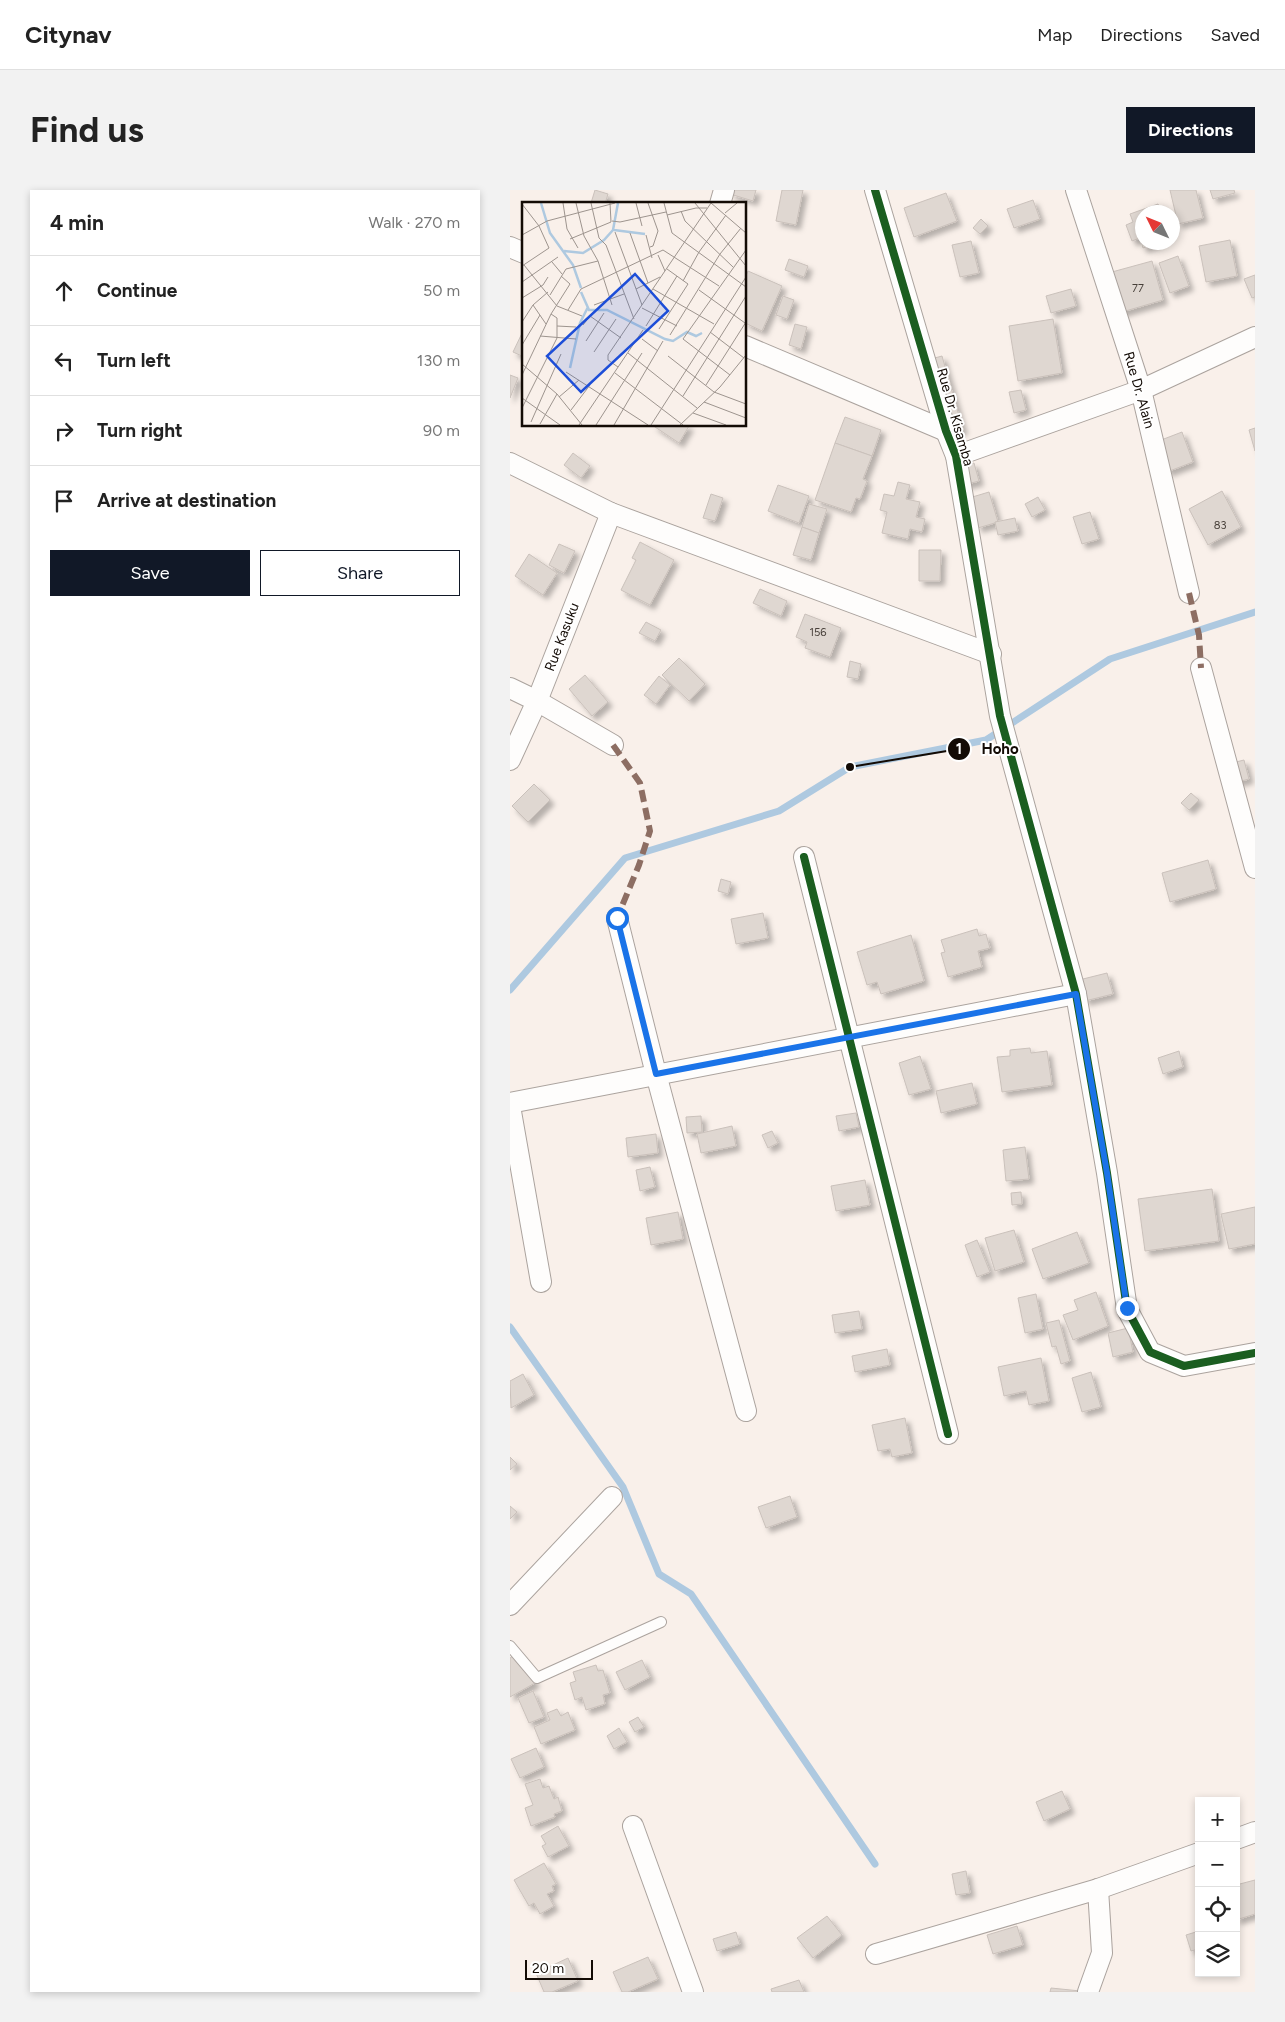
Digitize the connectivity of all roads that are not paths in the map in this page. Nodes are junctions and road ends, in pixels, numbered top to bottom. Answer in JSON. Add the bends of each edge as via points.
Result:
{"nodes":[{"id":1,"x":875,"y":190,"type":"edge"},
{"id":2,"x":1076,"y":190,"type":"edge"},
{"id":3,"x":510,"y":247,"type":"edge"},
{"id":4,"x":522,"y":252,"type":"edge"},
{"id":5,"x":1255,"y":336,"type":"edge"},
{"id":6,"x":746,"y":346,"type":"edge"},
{"id":7,"x":1140,"y":390,"type":"junction"},
{"id":8,"x":946,"y":431,"type":"junction"},
{"id":9,"x":956,"y":456,"type":"junction"},
{"id":10,"x":510,"y":463,"type":"edge"},
{"id":11,"x":611,"y":513,"type":"junction"},
{"id":12,"x":1189,"y":592,"type":"dead end"},
{"id":13,"x":991,"y":654,"type":"junction"},
{"id":14,"x":1201,"y":668,"type":"dead end"},
{"id":15,"x":510,"y":688,"type":"edge"},
{"id":16,"x":537,"y":701,"type":"junction"},
{"id":17,"x":613,"y":744,"type":"dead end"},
{"id":18,"x":510,"y":760,"type":"edge"},
{"id":19,"x":804,"y":858,"type":"dead end"},
{"id":20,"x":1255,"y":868,"type":"edge"},
{"id":21,"x":617,"y":918,"type":"dead end"},
{"id":22,"x":1076,"y":994,"type":"junction"},
{"id":23,"x":850,"y":1037,"type":"junction"},
{"id":24,"x":656,"y":1074,"type":"junction"},
{"id":25,"x":510,"y":1104,"type":"edge"},
{"id":26,"x":541,"y":1282,"type":"dead end"},
{"id":27,"x":1255,"y":1353,"type":"edge"},
{"id":28,"x":746,"y":1411,"type":"dead end"},
{"id":29,"x":948,"y":1434,"type":"dead end"},
{"id":30,"x":612,"y":1497,"type":"dead end"},
{"id":31,"x":510,"y":1605,"type":"edge"},
{"id":32,"x":661,"y":1622,"type":"dead end"},
{"id":33,"x":510,"y":1646,"type":"edge"},
{"id":34,"x":633,"y":1826,"type":"dead end"},
{"id":35,"x":1255,"y":1832,"type":"edge"},
{"id":36,"x":1240,"y":1838,"type":"edge"},
{"id":37,"x":1195,"y":1854,"type":"edge"},
{"id":38,"x":1098,"y":1889,"type":"junction"},
{"id":39,"x":876,"y":1954,"type":"dead end"},
{"id":40,"x":693,"y":1992,"type":"edge"},
{"id":41,"x":1088,"y":1992,"type":"edge"}],
"edges":[{"from":1,"to":8,"type":"street","name":"Rue Dr. Kisamba"},
{"from":2,"to":7,"type":"street","name":"Rue Dr. Alain"},
{"from":3,"to":4,"type":"street"},
{"from":5,"to":7,"type":"street"},
{"from":6,"to":8,"type":"street"},
{"from":7,"to":9,"type":"street"},
{"from":7,"to":12,"type":"street","name":"Rue Dr. Alain"},
{"from":8,"to":9,"type":"street","name":"Rue Dr. Kisamba"},
{"from":9,"to":13,"type":"street","name":"Rue Dr. Kisamba"},
{"from":10,"to":11,"type":"street"},
{"from":11,"to":13,"type":"street"},
{"from":11,"to":16,"type":"street","name":"Rue Kasuku"},
{"from":13,"to":22,"type":"street","name":"Rue Dr. Kisamba","via":[[1000,716]]},
{"from":14,"to":20,"type":"street"},
{"from":15,"to":16,"type":"street"},
{"from":16,"to":17,"type":"street"},
{"from":16,"to":18,"type":"street","name":"Rue Kasuku"},
{"from":19,"to":23,"type":"street"},
{"from":21,"to":24,"type":"street"},
{"from":22,"to":23,"type":"street"},
{"from":22,"to":27,"type":"street","name":"Rue Dr. Kisamba","via":[[1127,1308],[1150,1352],[1184,1366]]},
{"from":23,"to":24,"type":"street"},
{"from":23,"to":29,"type":"street"},
{"from":24,"to":25,"type":"street"},
{"from":24,"to":28,"type":"street"},
{"from":25,"to":26,"type":"street"},
{"from":30,"to":31,"type":"street"},
{"from":32,"to":33,"type":"lane","via":[[537,1678]]},
{"from":34,"to":40,"type":"street"},
{"from":35,"to":36,"type":"street"},
{"from":37,"to":38,"type":"street"},
{"from":38,"to":39,"type":"street"},
{"from":38,"to":41,"type":"street","via":[[1102,1953]]}]}
